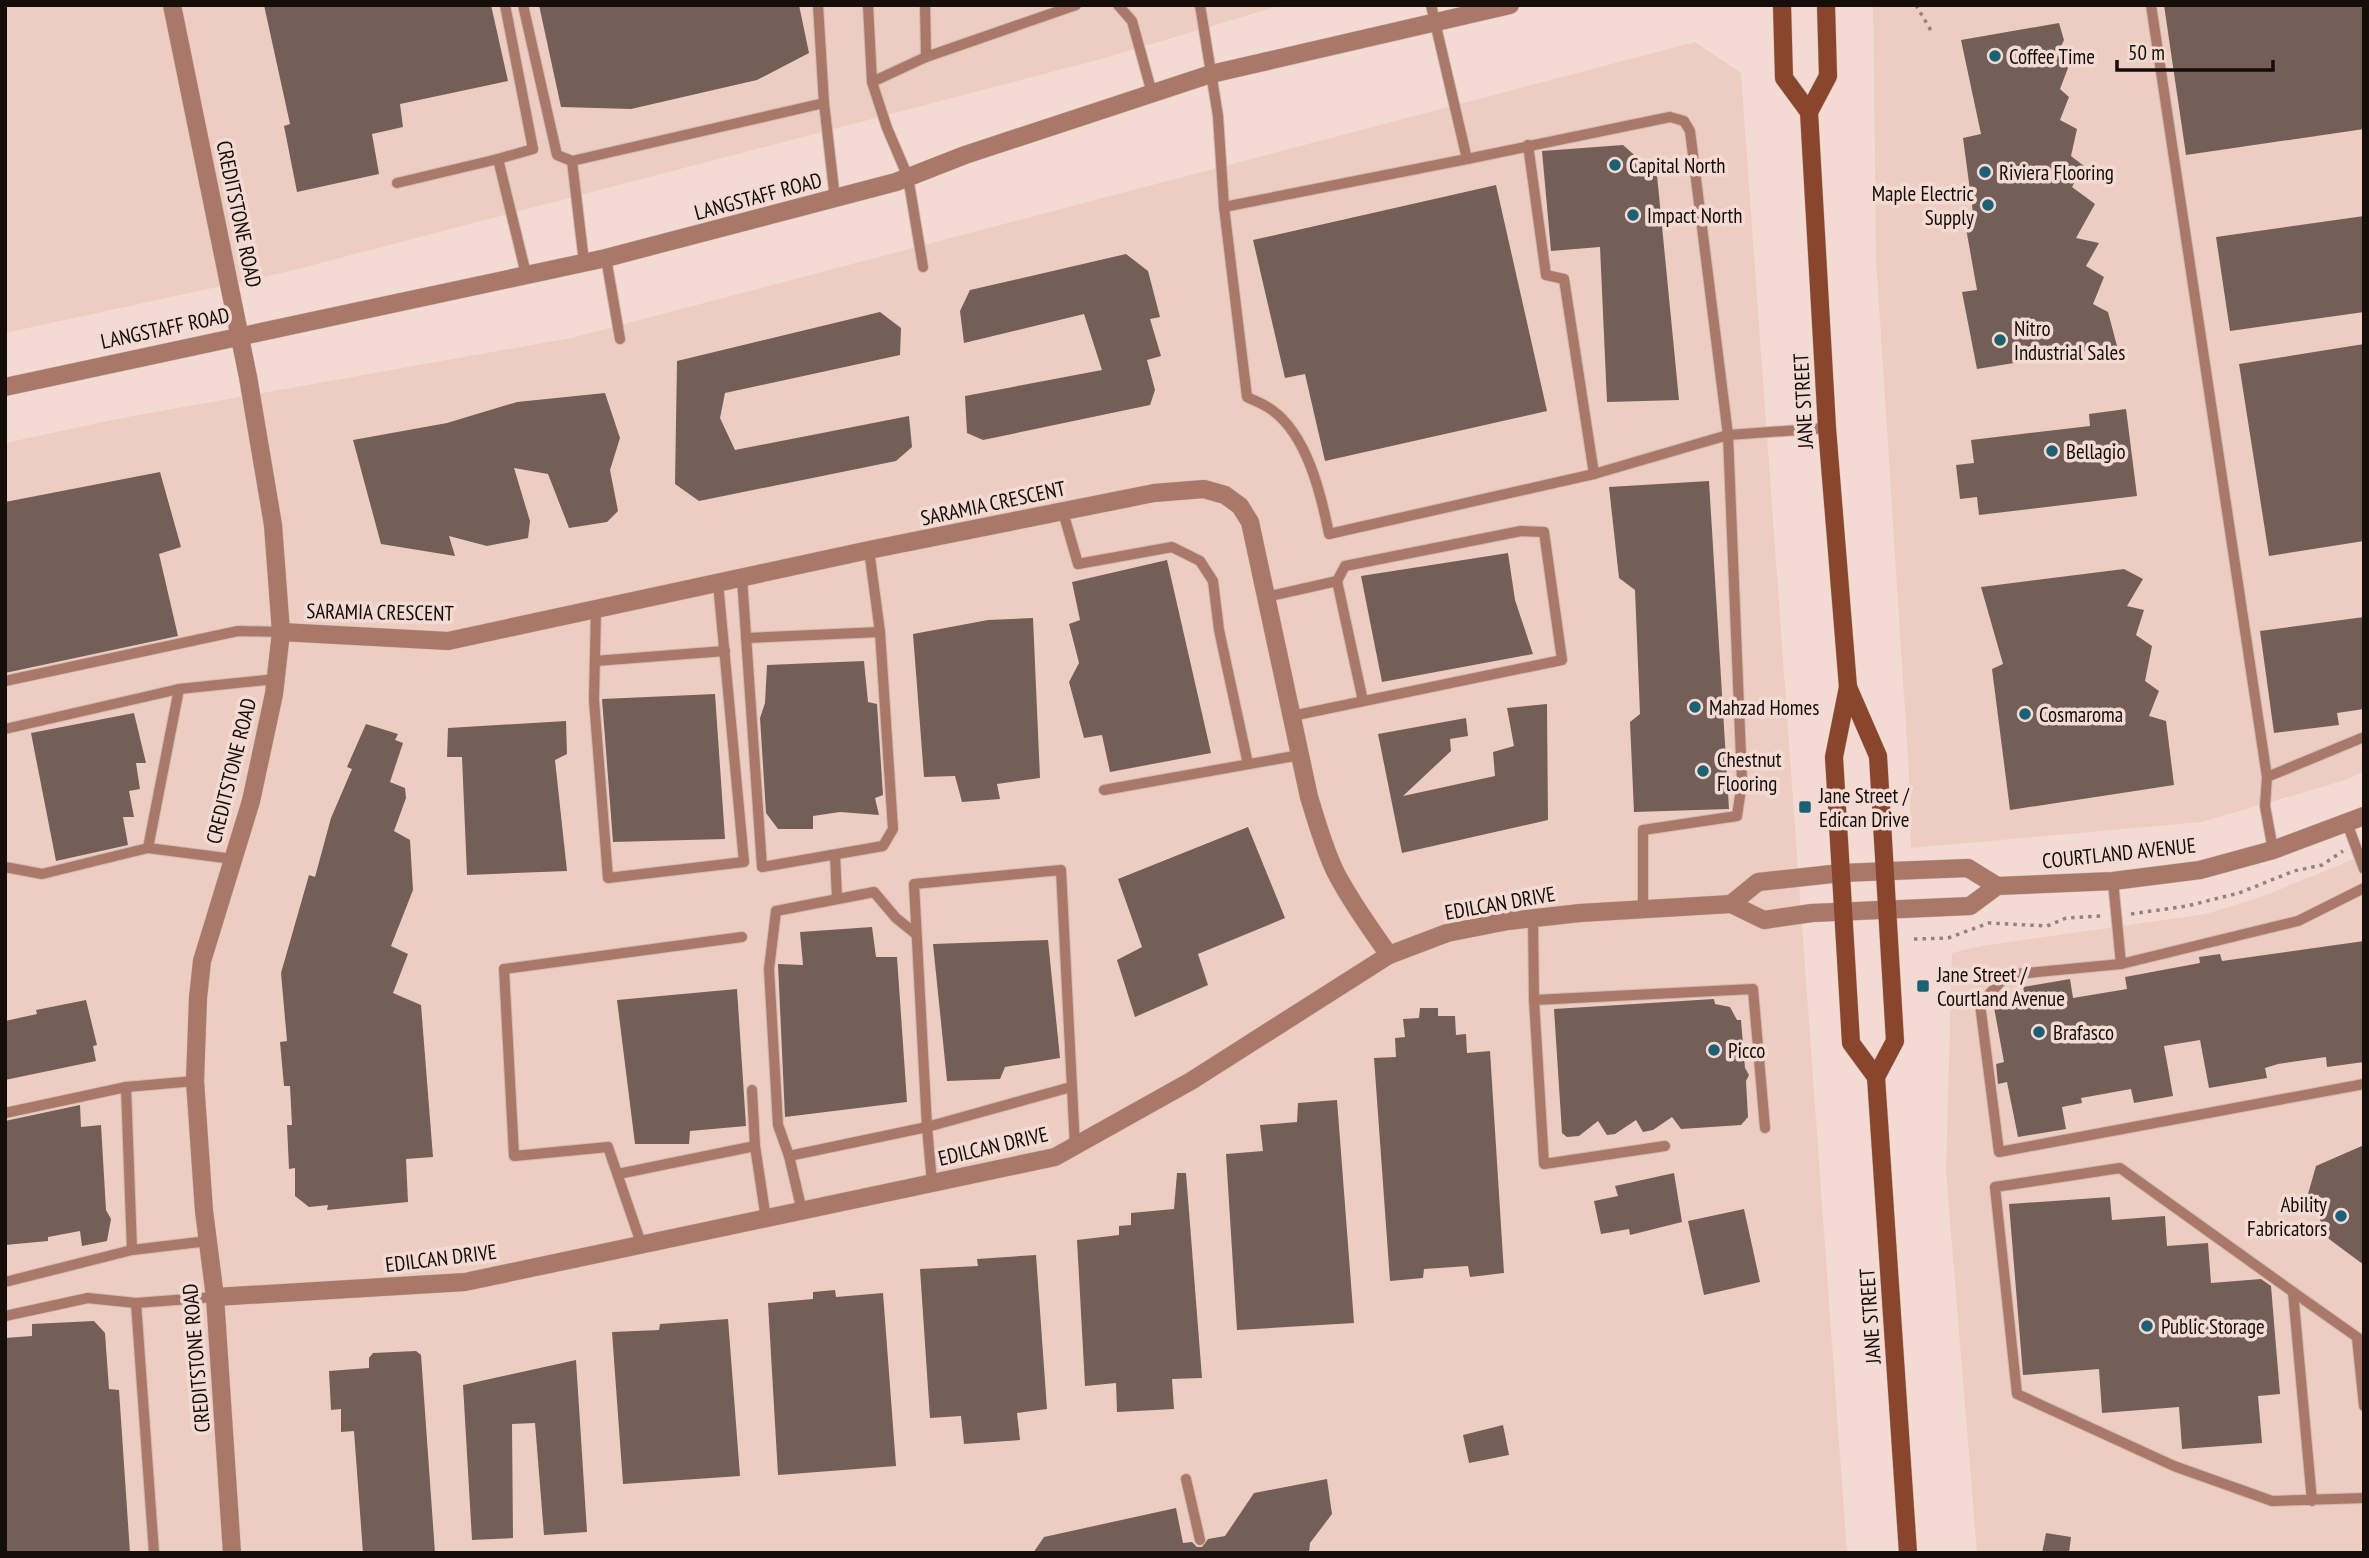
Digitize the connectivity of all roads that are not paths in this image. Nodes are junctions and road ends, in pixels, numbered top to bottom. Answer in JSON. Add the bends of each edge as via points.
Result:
{"nodes":[{"id":1,"x":172,"y":5,"type":"edge"},
{"id":2,"x":505,"y":5,"type":"edge"},
{"id":3,"x":523,"y":5,"type":"edge"},
{"id":4,"x":818,"y":5,"type":"edge"},
{"id":5,"x":869,"y":5,"type":"edge"},
{"id":6,"x":925,"y":5,"type":"edge"},
{"id":7,"x":1076,"y":5,"type":"edge"},
{"id":8,"x":1118,"y":5,"type":"edge"},
{"id":9,"x":1200,"y":5,"type":"edge"},
{"id":10,"x":1431,"y":5,"type":"edge"},
{"id":11,"x":1510,"y":5,"type":"edge"},
{"id":12,"x":1782,"y":5,"type":"edge"},
{"id":13,"x":1826,"y":5,"type":"edge"},
{"id":14,"x":2151,"y":5,"type":"edge"},
{"id":15,"x":1457,"y":11,"type":"edge"},
{"id":16,"x":1434,"y":24,"type":"junction"},
{"id":17,"x":926,"y":57,"type":"junction"},
{"id":18,"x":1211,"y":74,"type":"junction"},
{"id":19,"x":873,"y":82,"type":"junction"},
{"id":20,"x":1152,"y":93,"type":"junction"},
{"id":21,"x":824,"y":103,"type":"junction"},
{"id":22,"x":1809,"y":112,"type":"junction"},
{"id":23,"x":1528,"y":145,"type":"junction"},
{"id":24,"x":498,"y":159,"type":"junction"},
{"id":25,"x":1467,"y":159,"type":"junction"},
{"id":26,"x":572,"y":161,"type":"junction"},
{"id":27,"x":908,"y":177,"type":"junction"},
{"id":28,"x":397,"y":183,"type":"dead end"},
{"id":29,"x":835,"y":199,"type":"junction"},
{"id":30,"x":1224,"y":207,"type":"junction"},
{"id":31,"x":606,"y":258,"type":"junction"},
{"id":32,"x":584,"y":262,"type":"junction"},
{"id":33,"x":923,"y":267,"type":"dead end"},
{"id":34,"x":526,"y":274,"type":"junction"},
{"id":35,"x":239,"y":335,"type":"junction"},
{"id":36,"x":620,"y":339,"type":"dead end"},
{"id":37,"x":5,"y":387,"type":"edge"},
{"id":38,"x":1827,"y":428,"type":"junction"},
{"id":39,"x":1728,"y":435,"type":"junction"},
{"id":40,"x":1594,"y":474,"type":"junction"},
{"id":41,"x":1063,"y":512,"type":"junction"},
{"id":42,"x":869,"y":550,"type":"junction"},
{"id":43,"x":742,"y":578,"type":"junction"},
{"id":44,"x":1337,"y":581,"type":"junction"},
{"id":45,"x":718,"y":583,"type":"junction"},
{"id":46,"x":1266,"y":597,"type":"junction"},
{"id":47,"x":596,"y":609,"type":"junction"},
{"id":48,"x":281,"y":632,"type":"junction"},
{"id":49,"x":880,"y":632,"type":"junction"},
{"id":50,"x":746,"y":638,"type":"junction"},
{"id":51,"x":724,"y":651,"type":"junction"},
{"id":52,"x":595,"y":661,"type":"junction"},
{"id":53,"x":276,"y":679,"type":"junction"},
{"id":54,"x":5,"y":681,"type":"edge"},
{"id":55,"x":1848,"y":687,"type":"junction"},
{"id":56,"x":179,"y":689,"type":"junction"},
{"id":57,"x":1363,"y":701,"type":"junction"},
{"id":58,"x":1292,"y":716,"type":"junction"},
{"id":59,"x":5,"y":729,"type":"edge"},
{"id":60,"x":2364,"y":737,"type":"edge"},
{"id":61,"x":1300,"y":755,"type":"junction"},
{"id":62,"x":1248,"y":764,"type":"junction"},
{"id":63,"x":2267,"y":777,"type":"junction"},
{"id":64,"x":1104,"y":790,"type":"dead end"},
{"id":65,"x":2356,"y":820,"type":"edge"},
{"id":66,"x":148,"y":848,"type":"junction"},
{"id":67,"x":2273,"y":850,"type":"junction"},
{"id":68,"x":835,"y":855,"type":"junction"},
{"id":69,"x":233,"y":859,"type":"junction"},
{"id":70,"x":5,"y":867,"type":"edge"},
{"id":71,"x":2364,"y":869,"type":"edge"},
{"id":72,"x":1884,"y":871,"type":"junction"},
{"id":73,"x":1841,"y":873,"type":"junction"},
{"id":74,"x":2113,"y":881,"type":"junction"},
{"id":75,"x":1997,"y":886,"type":"junction"},
{"id":76,"x":2364,"y":888,"type":"edge"},
{"id":77,"x":837,"y":898,"type":"junction"},
{"id":78,"x":1731,"y":904,"type":"junction"},
{"id":79,"x":1643,"y":909,"type":"junction"},
{"id":80,"x":1886,"y":909,"type":"junction"},
{"id":81,"x":1843,"y":911,"type":"junction"},
{"id":82,"x":1533,"y":919,"type":"junction"},
{"id":83,"x":916,"y":934,"type":"junction"},
{"id":84,"x":742,"y":937,"type":"dead end"},
{"id":85,"x":1389,"y":955,"type":"junction"},
{"id":86,"x":2121,"y":964,"type":"junction"},
{"id":87,"x":1534,"y":1000,"type":"junction"},
{"id":88,"x":1876,"y":1077,"type":"junction"},
{"id":89,"x":195,"y":1081,"type":"junction"},
{"id":90,"x":2364,"y":1084,"type":"edge"},
{"id":91,"x":126,"y":1087,"type":"junction"},
{"id":92,"x":1070,"y":1087,"type":"junction"},
{"id":93,"x":752,"y":1090,"type":"dead end"},
{"id":94,"x":5,"y":1113,"type":"edge"},
{"id":95,"x":927,"y":1127,"type":"junction"},
{"id":96,"x":1765,"y":1128,"type":"dead end"},
{"id":97,"x":755,"y":1146,"type":"junction"},
{"id":98,"x":1665,"y":1146,"type":"dead end"},
{"id":99,"x":1075,"y":1147,"type":"junction"},
{"id":100,"x":789,"y":1156,"type":"junction"},
{"id":101,"x":618,"y":1174,"type":"junction"},
{"id":102,"x":932,"y":1183,"type":"junction"},
{"id":103,"x":802,"y":1211,"type":"junction"},
{"id":104,"x":766,"y":1219,"type":"junction"},
{"id":105,"x":208,"y":1241,"type":"junction"},
{"id":106,"x":642,"y":1246,"type":"junction"},
{"id":107,"x":132,"y":1250,"type":"junction"},
{"id":108,"x":5,"y":1282,"type":"edge"},
{"id":109,"x":2293,"y":1292,"type":"junction"},
{"id":110,"x":215,"y":1297,"type":"junction"},
{"id":111,"x":136,"y":1303,"type":"junction"},
{"id":112,"x":5,"y":1316,"type":"edge"},
{"id":113,"x":2360,"y":1340,"type":"edge"},
{"id":114,"x":2364,"y":1406,"type":"edge"},
{"id":115,"x":1186,"y":1479,"type":"dead end"},
{"id":116,"x":2364,"y":1498,"type":"edge"},
{"id":117,"x":2312,"y":1501,"type":"junction"},
{"id":118,"x":1200,"y":1540,"type":"dead end"},
{"id":119,"x":154,"y":1553,"type":"edge"},
{"id":120,"x":232,"y":1553,"type":"edge"},
{"id":121,"x":1908,"y":1553,"type":"edge"}],
"edges":[{"from":1,"to":35,"type":"street","name":"CREDITSTONE ROAD"},
{"from":2,"to":24,"type":"lane","via":[[533,149]]},
{"from":3,"to":26,"type":"lane","via":[[557,155]]},
{"from":4,"to":21,"type":"lane"},
{"from":5,"to":19,"type":"lane"},
{"from":6,"to":17,"type":"lane"},
{"from":7,"to":17,"type":"lane"},
{"from":8,"to":20,"type":"lane","via":[[1132,21]]},
{"from":9,"to":18,"type":"lane"},
{"from":10,"to":16,"type":"lane"},
{"from":11,"to":15,"type":"street","name":"LANGSTAFF ROAD"},
{"from":12,"to":22,"type":"main road","via":[[1784,78]]},
{"from":13,"to":22,"type":"main road","via":[[1828,76]]},
{"from":14,"to":63,"type":"lane"},
{"from":15,"to":16,"type":"street","name":"LANGSTAFF ROAD"},
{"from":16,"to":18,"type":"street","name":"LANGSTAFF ROAD"},
{"from":16,"to":25,"type":"lane"},
{"from":17,"to":19,"type":"lane"},
{"from":18,"to":20,"type":"street","name":"LANGSTAFF ROAD"},
{"from":18,"to":30,"type":"lane"},
{"from":19,"to":27,"type":"lane"},
{"from":20,"to":27,"type":"street","name":"LANGSTAFF ROAD"},
{"from":21,"to":26,"type":"lane"},
{"from":21,"to":29,"type":"lane"},
{"from":22,"to":38,"type":"main road","name":"JANE STREET"},
{"from":23,"to":25,"type":"lane"},
{"from":23,"to":39,"type":"lane","via":[[1670,117],[1684,121],[1690,131]]},
{"from":23,"to":40,"type":"lane","via":[[1546,275],[1564,279]]},
{"from":24,"to":28,"type":"lane"},
{"from":24,"to":34,"type":"lane"},
{"from":25,"to":30,"type":"lane"},
{"from":26,"to":32,"type":"lane"},
{"from":27,"to":29,"type":"street","name":"LANGSTAFF ROAD"},
{"from":27,"to":33,"type":"lane"},
{"from":29,"to":31,"type":"street","name":"LANGSTAFF ROAD"},
{"from":30,"to":40,"type":"lane","via":[[1247,397],[1273,410],[1302,450],[1322,499],[1329,534]]},
{"from":31,"to":32,"type":"street","name":"LANGSTAFF ROAD"},
{"from":31,"to":36,"type":"lane"},
{"from":32,"to":34,"type":"street","name":"LANGSTAFF ROAD"},
{"from":34,"to":35,"type":"street","name":"LANGSTAFF ROAD"},
{"from":35,"to":37,"type":"street","name":"LANGSTAFF ROAD"},
{"from":35,"to":48,"type":"street","name":"CREDITSTONE ROAD","via":[[273,525]]},
{"from":38,"to":39,"type":"lane"},
{"from":38,"to":55,"type":"main road","name":"JANE STREET"},
{"from":39,"to":40,"type":"lane"},
{"from":39,"to":79,"type":"lane","via":[[1742,782],[1737,816],[1643,830]]},
{"from":41,"to":42,"type":"street","name":"SARAMIA CRESCENT"},
{"from":41,"to":46,"type":"street","name":"SARAMIA CRESCENT","via":[[1153,493],[1204,489],[1225,495],[1240,506],[1250,522]]},
{"from":41,"to":62,"type":"lane","via":[[1078,564],[1172,547],[1200,561],[1213,581]]},
{"from":42,"to":43,"type":"street","name":"SARAMIA CRESCENT"},
{"from":42,"to":49,"type":"lane"},
{"from":43,"to":45,"type":"street","name":"SARAMIA CRESCENT"},
{"from":43,"to":50,"type":"lane"},
{"from":44,"to":46,"type":"lane"},
{"from":44,"to":57,"type":"lane"},
{"from":44,"to":57,"type":"lane","via":[[1345,566],[1521,531],[1544,531],[1562,660]]},
{"from":45,"to":47,"type":"street","name":"SARAMIA CRESCENT"},
{"from":45,"to":51,"type":"lane"},
{"from":46,"to":58,"type":"street","name":"SARAMIA CRESCENT"},
{"from":47,"to":48,"type":"street","name":"SARAMIA CRESCENT","via":[[448,640]]},
{"from":47,"to":52,"type":"lane"},
{"from":48,"to":53,"type":"street","name":"CREDITSTONE ROAD"},
{"from":48,"to":54,"type":"lane","via":[[238,631]]},
{"from":49,"to":50,"type":"lane"},
{"from":49,"to":68,"type":"lane","via":[[893,829],[883,846]]},
{"from":50,"to":68,"type":"lane","via":[[762,867]]},
{"from":51,"to":52,"type":"lane"},
{"from":51,"to":52,"type":"lane","via":[[744,862],[608,878]]},
{"from":53,"to":56,"type":"lane"},
{"from":53,"to":69,"type":"street","name":"CREDITSTONE ROAD","via":[[251,801]]},
{"from":55,"to":72,"type":"main road","name":"JANE STREET","via":[[1878,756]]},
{"from":55,"to":73,"type":"main road","name":"JANE STREET","via":[[1834,757]]},
{"from":56,"to":59,"type":"lane"},
{"from":56,"to":66,"type":"lane"},
{"from":57,"to":58,"type":"lane"},
{"from":58,"to":61,"type":"street","name":"SARAMIA CRESCENT"},
{"from":60,"to":63,"type":"lane"},
{"from":61,"to":62,"type":"lane"},
{"from":61,"to":85,"type":"street","name":"SARAMIA CRESCENT","via":[[1335,872]]},
{"from":62,"to":64,"type":"lane"},
{"from":63,"to":67,"type":"lane","via":[[2264,806]]},
{"from":65,"to":67,"type":"street","name":"COURTLAND AVENUE"},
{"from":65,"to":71,"type":"lane","via":[[2355,845]]},
{"from":66,"to":69,"type":"lane"},
{"from":66,"to":70,"type":"lane","via":[[42,874]]},
{"from":67,"to":74,"type":"street","name":"COURTLAND AVENUE","via":[[2188,872]]},
{"from":68,"to":77,"type":"lane"},
{"from":69,"to":89,"type":"street","name":"CREDITSTONE ROAD","via":[[202,961]]},
{"from":72,"to":73,"type":"street"},
{"from":72,"to":75,"type":"street","via":[[1968,868]]},
{"from":72,"to":80,"type":"main road","name":"JANE STREET"},
{"from":73,"to":78,"type":"street","via":[[1759,882]]},
{"from":73,"to":81,"type":"main road","name":"JANE STREET"},
{"from":74,"to":75,"type":"street","name":"COURTLAND AVENUE"},
{"from":74,"to":86,"type":"lane"},
{"from":75,"to":80,"type":"street","via":[[1970,905]]},
{"from":76,"to":86,"type":"lane","via":[[2298,921]]},
{"from":77,"to":83,"type":"lane","via":[[874,892],[896,919]]},
{"from":77,"to":100,"type":"lane","via":[[776,911],[769,969],[778,1125]]},
{"from":78,"to":79,"type":"street","name":"EDILCAN DRIVE"},
{"from":78,"to":81,"type":"street","name":"EDILCAN DRIVE","via":[[1764,920]]},
{"from":79,"to":82,"type":"street","name":"EDILCAN DRIVE"},
{"from":80,"to":81,"type":"street"},
{"from":80,"to":88,"type":"main road","name":"JANE STREET","via":[[1895,1041]]},
{"from":81,"to":88,"type":"main road","name":"JANE STREET","via":[[1851,1042]]},
{"from":82,"to":85,"type":"street","name":"EDILCAN DRIVE","via":[[1447,933]]},
{"from":82,"to":87,"type":"lane"},
{"from":83,"to":92,"type":"lane","via":[[914,884],[1061,870]]},
{"from":83,"to":95,"type":"lane"},
{"from":84,"to":101,"type":"lane","via":[[504,969],[514,1156],[608,1147]]},
{"from":85,"to":99,"type":"street","name":"EDILCAN DRIVE","via":[[1191,1081]]},
{"from":86,"to":90,"type":"lane","via":[[2007,975],[1980,1004],[1999,1152]]},
{"from":87,"to":96,"type":"lane","via":[[1753,989]]},
{"from":87,"to":98,"type":"lane","via":[[1544,1164]]},
{"from":88,"to":121,"type":"main road","name":"JANE STREET"},
{"from":89,"to":91,"type":"lane"},
{"from":89,"to":105,"type":"street","name":"CREDITSTONE ROAD"},
{"from":91,"to":94,"type":"lane"},
{"from":91,"to":107,"type":"lane"},
{"from":92,"to":95,"type":"lane"},
{"from":92,"to":99,"type":"lane"},
{"from":93,"to":97,"type":"lane"},
{"from":95,"to":100,"type":"lane"},
{"from":95,"to":102,"type":"lane"},
{"from":97,"to":101,"type":"lane"},
{"from":97,"to":104,"type":"lane"},
{"from":99,"to":102,"type":"street","name":"EDILCAN DRIVE","via":[[1055,1157]]},
{"from":100,"to":103,"type":"lane"},
{"from":101,"to":106,"type":"lane"},
{"from":102,"to":103,"type":"street","name":"EDILCAN DRIVE"},
{"from":103,"to":104,"type":"street","name":"EDILCAN DRIVE"},
{"from":104,"to":106,"type":"street","name":"EDILCAN DRIVE"},
{"from":105,"to":107,"type":"lane"},
{"from":105,"to":110,"type":"street","name":"CREDITSTONE ROAD"},
{"from":106,"to":110,"type":"street","name":"EDILCAN DRIVE","via":[[446,1284]]},
{"from":107,"to":108,"type":"lane"},
{"from":109,"to":113,"type":"lane"},
{"from":109,"to":117,"type":"lane"},
{"from":109,"to":117,"type":"lane","via":[[2120,1168],[1995,1187],[2017,1394],[2174,1466],[2272,1500]]},
{"from":110,"to":111,"type":"lane"},
{"from":110,"to":120,"type":"street","name":"CREDITSTONE ROAD"},
{"from":111,"to":112,"type":"lane","via":[[88,1298]]},
{"from":111,"to":119,"type":"lane"},
{"from":113,"to":114,"type":"lane"},
{"from":115,"to":118,"type":"lane"},
{"from":116,"to":117,"type":"lane"}]}
